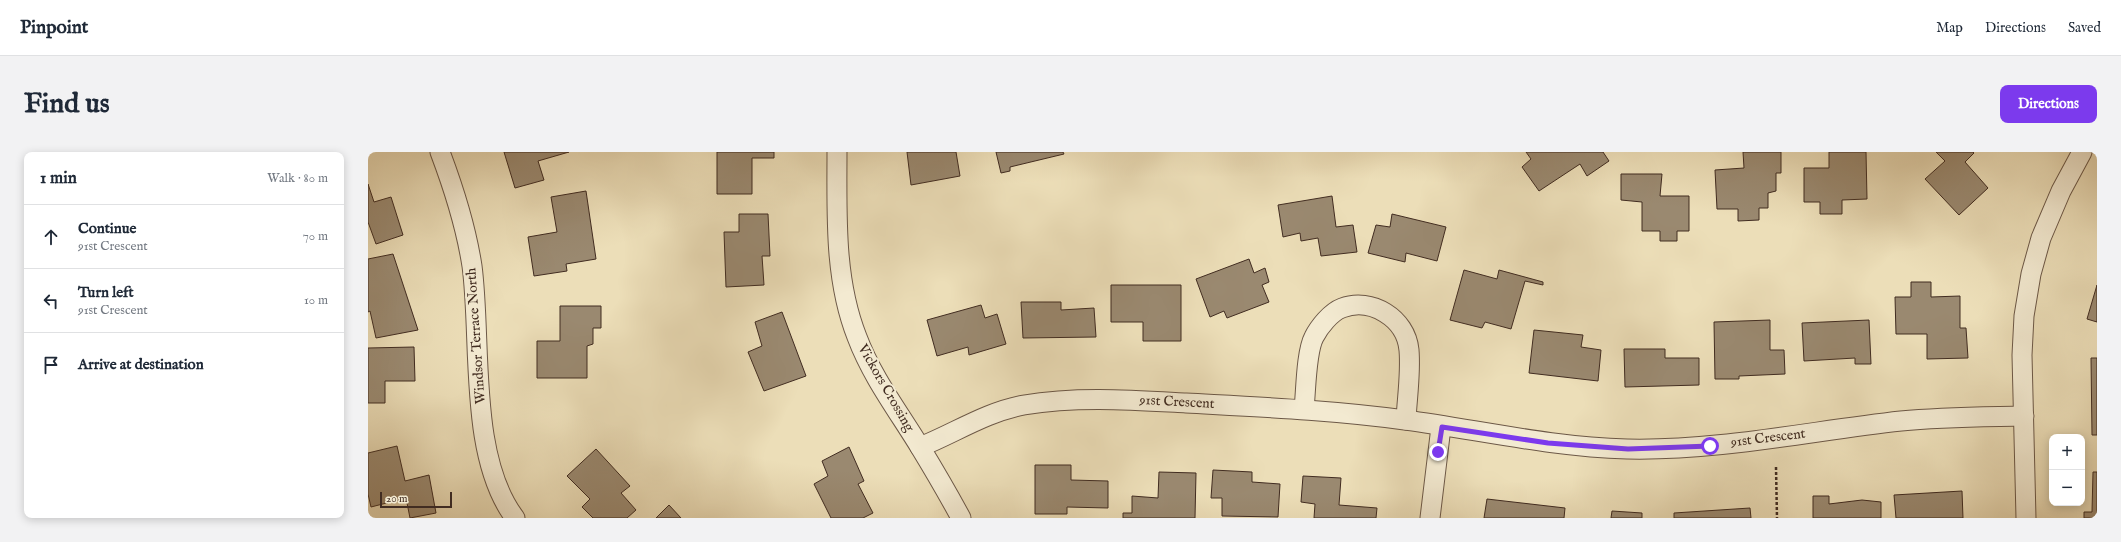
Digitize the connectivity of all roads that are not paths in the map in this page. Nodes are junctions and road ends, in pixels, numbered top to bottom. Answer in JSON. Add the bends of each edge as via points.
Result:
{"nodes":[{"id":1,"x":440,"y":152,"type":"edge"},
{"id":2,"x":837,"y":152,"type":"edge"},
{"id":3,"x":2076,"y":154,"type":"edge"},
{"id":4,"x":1304,"y":409,"type":"junction"},
{"id":5,"x":2024,"y":416,"type":"junction"},
{"id":6,"x":1406,"y":420,"type":"junction"},
{"id":7,"x":1442,"y":427,"type":"junction"},
{"id":8,"x":920,"y":447,"type":"junction"},
{"id":9,"x":515,"y":518,"type":"edge"},
{"id":10,"x":961,"y":518,"type":"edge"},
{"id":11,"x":1430,"y":518,"type":"edge"},
{"id":12,"x":2026,"y":518,"type":"edge"}],
"edges":[{"from":1,"to":9,"type":"street","name":"Windsor Terrace North","via":[[461,214],[472,266],[485,441],[495,479]]},
{"from":2,"to":8,"type":"street","name":"Vickors Crossing","via":[[837,224],[842,281],[857,337],[883,389]]},
{"from":3,"to":5,"type":"street","via":[[2041,238],[2031,274],[2024,316],[2022,355]]},
{"from":4,"to":6,"type":"street","name":"91st Crescent"},
{"from":4,"to":6,"type":"street","via":[[1314,337],[1328,319],[1341,308],[1365,305],[1387,312],[1401,328],[1409,349]]},
{"from":4,"to":8,"type":"street","name":"91st Crescent","via":[[1134,400],[1066,400],[1022,405],[985,416],[946,437]]},
{"from":5,"to":7,"type":"street","name":"91st Crescent","via":[[1903,421],[1710,446],[1628,449],[1548,443]]},
{"from":5,"to":12,"type":"street"},
{"from":6,"to":7,"type":"street","name":"91st Crescent"},
{"from":7,"to":11,"type":"street"},
{"from":8,"to":10,"type":"street","name":"Vickors Crossing"}]}
